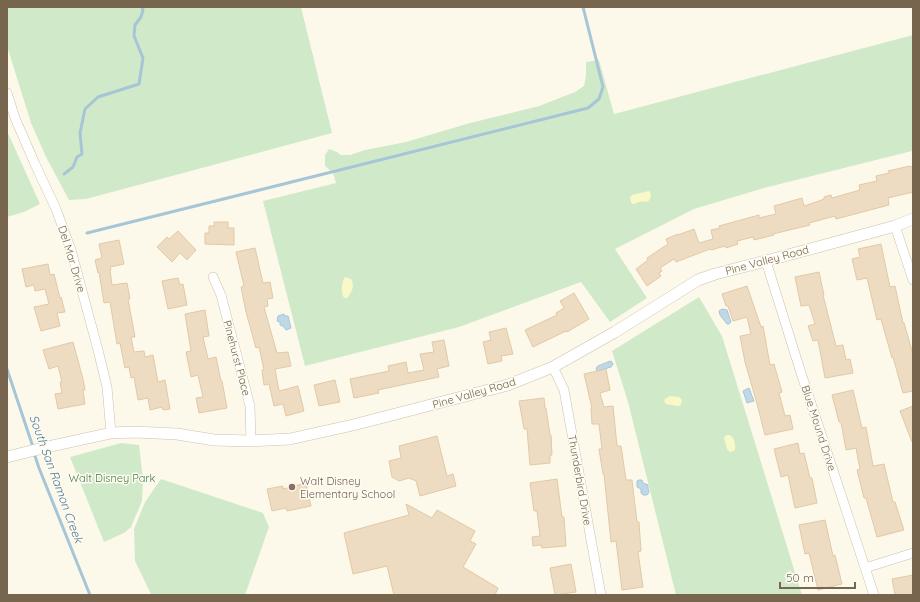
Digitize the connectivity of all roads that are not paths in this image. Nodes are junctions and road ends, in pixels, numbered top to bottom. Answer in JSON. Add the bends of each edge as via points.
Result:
{"nodes":[{"id":1,"x":7,"y":93,"type":"edge"},
{"id":2,"x":913,"y":219,"type":"edge"},
{"id":3,"x":895,"y":226,"type":"junction"},
{"id":4,"x":766,"y":261,"type":"junction"},
{"id":5,"x":213,"y":277,"type":"dead end"},
{"id":6,"x":913,"y":280,"type":"edge"},
{"id":7,"x":553,"y":367,"type":"junction"},
{"id":8,"x":111,"y":432,"type":"junction"},
{"id":9,"x":250,"y":441,"type":"junction"},
{"id":10,"x":7,"y":457,"type":"edge"},
{"id":11,"x":913,"y":553,"type":"edge"},
{"id":12,"x":865,"y":568,"type":"junction"},
{"id":13,"x":601,"y":595,"type":"edge"},
{"id":14,"x":874,"y":595,"type":"edge"}],
"edges":[{"from":1,"to":8,"type":"street","name":"Del Mar Drive","via":[[15,118],[56,209],[71,250],[107,388]]},
{"from":2,"to":3,"type":"street","name":"Pine Valley Road"},
{"from":3,"to":4,"type":"street","name":"Pine Valley Road"},
{"from":3,"to":6,"type":"street"},
{"from":4,"to":7,"type":"street","name":"Pine Valley Road","via":[[698,280]]},
{"from":4,"to":12,"type":"street","name":"Blue Mound Drive"},
{"from":5,"to":9,"type":"street","name":"Pinehurst Place","via":[[221,295],[250,406]]},
{"from":7,"to":9,"type":"street","name":"Pine Valley Road","via":[[508,385],[353,425],[290,439]]},
{"from":7,"to":13,"type":"street","name":"Thunderbird Drive","via":[[564,390]]},
{"from":8,"to":9,"type":"street","name":"Pine Valley Road","via":[[177,434],[214,440]]},
{"from":8,"to":10,"type":"street","name":"Pine Valley Road"},
{"from":11,"to":12,"type":"street"},
{"from":12,"to":14,"type":"street","name":"Blue Mound Drive"}]}
